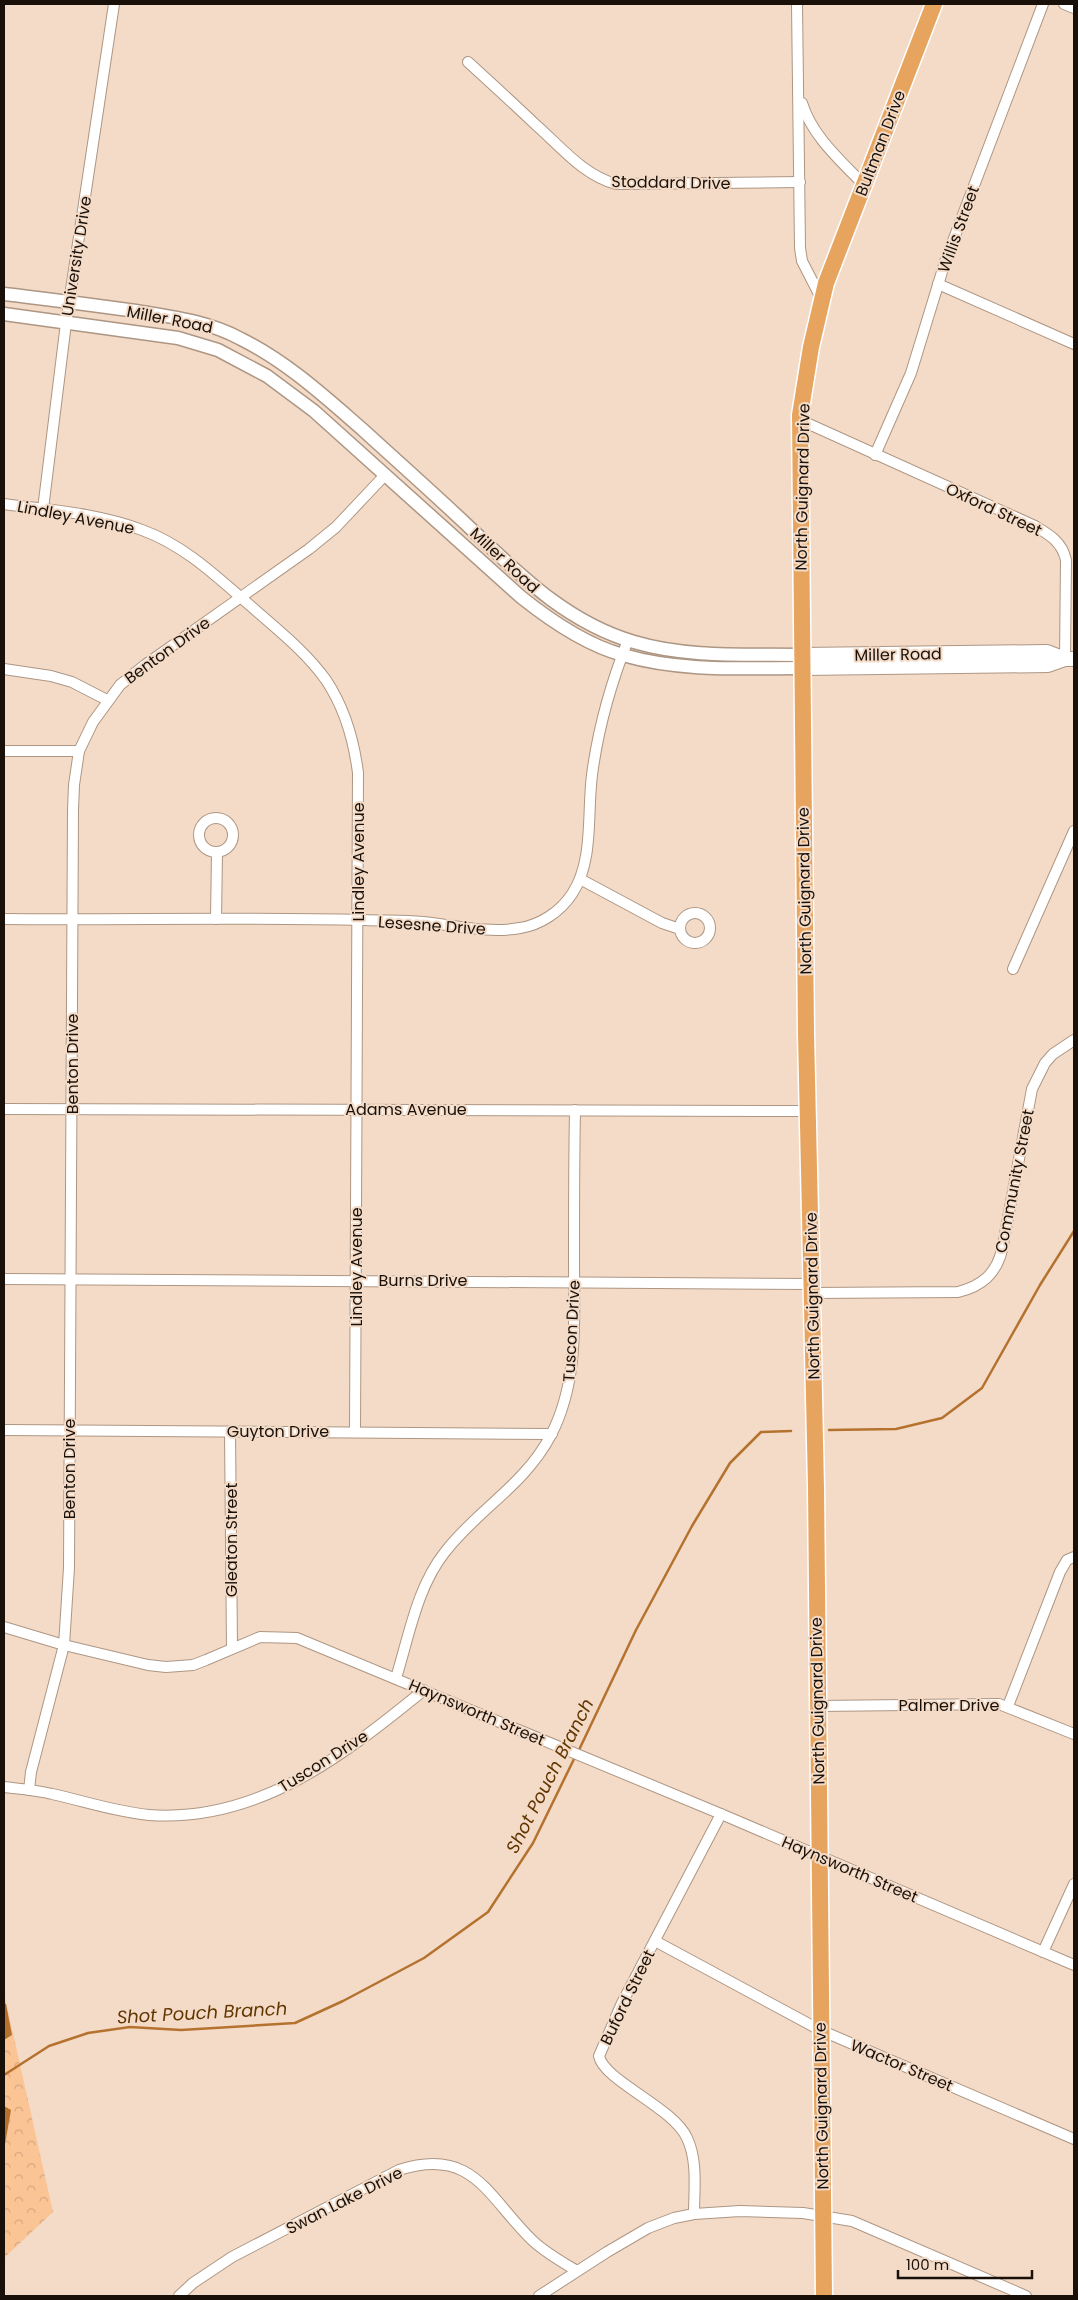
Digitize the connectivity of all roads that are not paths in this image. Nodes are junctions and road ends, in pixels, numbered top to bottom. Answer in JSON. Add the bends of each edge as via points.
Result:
{"nodes":[{"id":1,"x":114,"y":4,"type":"edge"},
{"id":2,"x":797,"y":4,"type":"edge"},
{"id":3,"x":934,"y":4,"type":"edge"},
{"id":4,"x":1043,"y":4,"type":"edge"},
{"id":5,"x":1064,"y":4,"type":"edge"},
{"id":6,"x":1074,"y":8,"type":"edge"},
{"id":7,"x":468,"y":62,"type":"dead end"},
{"id":8,"x":798,"y":93,"type":"junction"},
{"id":9,"x":800,"y":182,"type":"junction"},
{"id":10,"x":864,"y":185,"type":"junction"},
{"id":11,"x":938,"y":284,"type":"junction"},
{"id":12,"x":824,"y":291,"type":"junction"},
{"id":13,"x":4,"y":294,"type":"edge"},
{"id":14,"x":69,"y":301,"type":"junction"},
{"id":15,"x":4,"y":314,"type":"edge"},
{"id":16,"x":66,"y":322,"type":"junction"},
{"id":17,"x":1074,"y":344,"type":"edge"},
{"id":18,"x":800,"y":420,"type":"junction"},
{"id":19,"x":875,"y":455,"type":"junction"},
{"id":20,"x":386,"y":475,"type":"junction"},
{"id":21,"x":4,"y":504,"type":"edge"},
{"id":22,"x":43,"y":510,"type":"junction"},
{"id":23,"x":240,"y":598,"type":"junction"},
{"id":24,"x":628,"y":640,"type":"junction"},
{"id":25,"x":622,"y":655,"type":"junction"},
{"id":26,"x":1070,"y":659,"type":"edge"},
{"id":27,"x":802,"y":662,"type":"junction"},
{"id":28,"x":4,"y":669,"type":"edge"},
{"id":29,"x":107,"y":700,"type":"junction"},
{"id":30,"x":4,"y":751,"type":"edge"},
{"id":31,"x":79,"y":751,"type":"junction"},
{"id":32,"x":1074,"y":831,"type":"edge"},
{"id":33,"x":217,"y":852,"type":"dead end"},
{"id":34,"x":580,"y":879,"type":"junction"},
{"id":35,"x":4,"y":919,"type":"edge"},
{"id":36,"x":216,"y":919,"type":"junction"},
{"id":37,"x":72,"y":920,"type":"junction"},
{"id":38,"x":357,"y":920,"type":"junction"},
{"id":39,"x":680,"y":929,"type":"dead end"},
{"id":40,"x":1013,"y":969,"type":"dead end"},
{"id":41,"x":1074,"y":1040,"type":"edge"},
{"id":42,"x":4,"y":1109,"type":"edge"},
{"id":43,"x":71,"y":1109,"type":"junction"},
{"id":44,"x":356,"y":1109,"type":"junction"},
{"id":45,"x":575,"y":1110,"type":"junction"},
{"id":46,"x":808,"y":1111,"type":"junction"},
{"id":47,"x":4,"y":1279,"type":"edge"},
{"id":48,"x":70,"y":1279,"type":"junction"},
{"id":49,"x":356,"y":1280,"type":"junction"},
{"id":50,"x":574,"y":1282,"type":"junction"},
{"id":51,"x":812,"y":1288,"type":"junction"},
{"id":52,"x":4,"y":1430,"type":"edge"},
{"id":53,"x":70,"y":1430,"type":"junction"},
{"id":54,"x":230,"y":1431,"type":"junction"},
{"id":55,"x":355,"y":1431,"type":"junction"},
{"id":56,"x":552,"y":1434,"type":"junction"},
{"id":57,"x":1074,"y":1557,"type":"edge"},
{"id":58,"x":4,"y":1627,"type":"edge"},
{"id":59,"x":64,"y":1645,"type":"junction"},
{"id":60,"x":232,"y":1648,"type":"junction"},
{"id":61,"x":396,"y":1678,"type":"junction"},
{"id":62,"x":424,"y":1690,"type":"junction"},
{"id":63,"x":817,"y":1706,"type":"junction"},
{"id":64,"x":1008,"y":1706,"type":"junction"},
{"id":65,"x":1074,"y":1734,"type":"edge"},
{"id":66,"x":4,"y":1787,"type":"edge"},
{"id":67,"x":29,"y":1790,"type":"junction"},
{"id":68,"x":721,"y":1814,"type":"junction"},
{"id":69,"x":818,"y":1856,"type":"junction"},
{"id":70,"x":1074,"y":1884,"type":"edge"},
{"id":71,"x":654,"y":1941,"type":"junction"},
{"id":72,"x":1043,"y":1952,"type":"junction"},
{"id":73,"x":1074,"y":1966,"type":"edge"},
{"id":74,"x":820,"y":2030,"type":"junction"},
{"id":75,"x":1074,"y":2139,"type":"edge"},
{"id":76,"x":694,"y":2214,"type":"junction"},
{"id":77,"x":823,"y":2215,"type":"junction"},
{"id":78,"x":577,"y":2271,"type":"junction"},
{"id":79,"x":179,"y":2296,"type":"edge"},
{"id":80,"x":539,"y":2296,"type":"edge"},
{"id":81,"x":824,"y":2296,"type":"edge"},
{"id":82,"x":1026,"y":2296,"type":"edge"}],
"edges":[{"from":1,"to":14,"type":"street","name":"University Drive"},
{"from":2,"to":8,"type":"street"},
{"from":3,"to":10,"type":"highway","name":"Bultman Drive"},
{"from":4,"to":11,"type":"street","name":"Willis Street"},
{"from":5,"to":6,"type":"street"},
{"from":7,"to":9,"type":"street","name":"Stoddard Drive","via":[[592,175],[604,181],[616,184]]},
{"from":8,"to":9,"type":"street"},
{"from":8,"to":10,"type":"street","via":[[805,113],[823,142]]},
{"from":9,"to":12,"type":"street","via":[[802,261]]},
{"from":10,"to":12,"type":"highway","name":"Bultman Drive"},
{"from":11,"to":17,"type":"street"},
{"from":11,"to":19,"type":"street","name":"Willis Street","via":[[911,373]]},
{"from":12,"to":18,"type":"highway","name":"North Guignard Drive","via":[[811,347]]},
{"from":13,"to":14,"type":"street","name":"Miller Road"},
{"from":14,"to":16,"type":"street","name":"University Drive"},
{"from":14,"to":24,"type":"street","name":"Miller Road","via":[[194,321],[242,339],[307,381],[553,603],[580,620]]},
{"from":15,"to":16,"type":"street","name":"Miller Road"},
{"from":16,"to":20,"type":"street","name":"Miller Road","via":[[178,338],[233,357],[290,391]]},
{"from":16,"to":22,"type":"street","name":"University Drive"},
{"from":18,"to":19,"type":"street","name":"Oxford Street"},
{"from":18,"to":27,"type":"highway","name":"North Guignard Drive"},
{"from":19,"to":26,"type":"street","name":"Oxford Street","via":[[1035,526],[1061,545],[1066,560]]},
{"from":20,"to":23,"type":"street","name":"Benton Drive","via":[[336,527]]},
{"from":20,"to":25,"type":"street","name":"Miller Road","via":[[543,615],[573,634]]},
{"from":21,"to":22,"type":"street","name":"Lindley Avenue"},
{"from":22,"to":23,"type":"street","name":"Lindley Avenue","via":[[108,520],[144,530],[182,549]]},
{"from":23,"to":29,"type":"street","name":"Benton Drive","via":[[131,675]]},
{"from":23,"to":38,"type":"street","name":"Lindley Avenue","via":[[307,657],[326,680],[349,730],[358,773]]},
{"from":24,"to":25,"type":"street","name":"Lesesne Drive"},
{"from":24,"to":27,"type":"street","name":"Miller Road","via":[[658,648]]},
{"from":25,"to":27,"type":"street","name":"Miller Road","via":[[704,668]]},
{"from":25,"to":34,"type":"street","name":"Lesesne Drive","via":[[597,740]]},
{"from":26,"to":27,"type":"main road","name":"Miller Road","via":[[1048,665]]},
{"from":27,"to":46,"type":"highway","name":"North Guignard Drive"},
{"from":28,"to":29,"type":"street","via":[[72,682]]},
{"from":29,"to":31,"type":"street","name":"Benton Drive"},
{"from":30,"to":31,"type":"street"},
{"from":31,"to":37,"type":"street","name":"Benton Drive","via":[[74,785]]},
{"from":32,"to":40,"type":"street"},
{"from":33,"to":36,"type":"street"},
{"from":34,"to":38,"type":"street","name":"Lesesne Drive","via":[[560,908],[546,919],[522,928],[496,930],[421,922]]},
{"from":34,"to":39,"type":"street","via":[[662,923]]},
{"from":35,"to":37,"type":"street","name":"Lesesne Drive"},
{"from":36,"to":37,"type":"street","name":"Lesesne Drive"},
{"from":36,"to":38,"type":"street","name":"Lesesne Drive"},
{"from":37,"to":43,"type":"street","name":"Benton Drive"},
{"from":38,"to":44,"type":"street","name":"Lindley Avenue"},
{"from":41,"to":51,"type":"street","name":"Community Street","via":[[1045,1063],[1032,1089],[1002,1250],[998,1264],[980,1285],[958,1292]]},
{"from":42,"to":43,"type":"street","name":"Adams Avenue"},
{"from":43,"to":44,"type":"street","name":"Adams Avenue"},
{"from":43,"to":48,"type":"street","name":"Benton Drive"},
{"from":44,"to":45,"type":"street","name":"Adams Avenue"},
{"from":44,"to":49,"type":"street","name":"Lindley Avenue"},
{"from":45,"to":46,"type":"street","name":"Adams Avenue"},
{"from":45,"to":50,"type":"street","name":"Tuscon Drive"},
{"from":46,"to":51,"type":"highway","name":"North Guignard Drive"},
{"from":47,"to":48,"type":"street","name":"Burns Drive"},
{"from":48,"to":49,"type":"street","name":"Burns Drive"},
{"from":48,"to":53,"type":"street","name":"Benton Drive"},
{"from":49,"to":50,"type":"street","name":"Burns Drive"},
{"from":49,"to":55,"type":"street","name":"Lindley Avenue"},
{"from":50,"to":51,"type":"street","name":"Burns Drive"},
{"from":50,"to":56,"type":"street","name":"Tuscon Drive","via":[[570,1381]]},
{"from":51,"to":63,"type":"highway","name":"North Guignard Drive"},
{"from":52,"to":53,"type":"street","name":"Guyton Drive"},
{"from":53,"to":54,"type":"street","name":"Guyton Drive"},
{"from":53,"to":59,"type":"street","name":"Benton Drive","via":[[69,1568]]},
{"from":54,"to":55,"type":"street","name":"Guyton Drive"},
{"from":54,"to":60,"type":"street","name":"Gleaton Street"},
{"from":55,"to":56,"type":"street","name":"Guyton Drive"},
{"from":56,"to":61,"type":"street","name":"Tuscon Drive","via":[[523,1475],[465,1529],[436,1564],[422,1594]]},
{"from":57,"to":64,"type":"street","via":[[1067,1560],[1060,1572]]},
{"from":58,"to":59,"type":"street","name":"Haynsworth Street"},
{"from":59,"to":60,"type":"street","name":"Haynsworth Street","via":[[148,1666],[166,1667],[193,1665]]},
{"from":59,"to":67,"type":"street","name":"Benton Drive"},
{"from":60,"to":61,"type":"street","name":"Haynsworth Street","via":[[260,1637],[298,1638]]},
{"from":61,"to":62,"type":"street","name":"Haynsworth Street"},
{"from":62,"to":67,"type":"street","name":"Tuscon Drive","via":[[310,1773],[271,1794],[233,1807],[170,1816]]},
{"from":62,"to":68,"type":"street","name":"Haynsworth Street"},
{"from":63,"to":64,"type":"street","name":"Palmer Drive"},
{"from":63,"to":69,"type":"highway","name":"North Guignard Drive"},
{"from":64,"to":65,"type":"street","name":"Palmer Drive"},
{"from":66,"to":67,"type":"street","name":"Tuscon Drive"},
{"from":68,"to":69,"type":"street","name":"Haynsworth Street"},
{"from":68,"to":71,"type":"street","name":"Buford Street"},
{"from":69,"to":72,"type":"street","name":"Haynsworth Street"},
{"from":69,"to":74,"type":"highway","name":"North Guignard Drive"},
{"from":70,"to":72,"type":"street"},
{"from":71,"to":74,"type":"street","name":"Wactor Street"},
{"from":71,"to":76,"type":"street","name":"Buford Street","via":[[622,2003],[599,2056],[600,2063],[681,2127],[691,2146],[694,2164]]},
{"from":72,"to":73,"type":"street","name":"Haynsworth Street"},
{"from":74,"to":75,"type":"street","name":"Wactor Street"},
{"from":74,"to":77,"type":"highway","name":"North Guignard Drive"},
{"from":76,"to":77,"type":"street","via":[[740,2211]]},
{"from":76,"to":78,"type":"street","via":[[648,2228]]},
{"from":77,"to":81,"type":"highway","name":"North Guignard Drive"},
{"from":77,"to":82,"type":"street","via":[[866,2226]]},
{"from":78,"to":79,"type":"street","name":"Swan Lake Drive","via":[[533,2241],[481,2182],[461,2170],[440,2164],[415,2165],[399,2170],[240,2253],[212,2269]]},
{"from":78,"to":80,"type":"street"}]}
